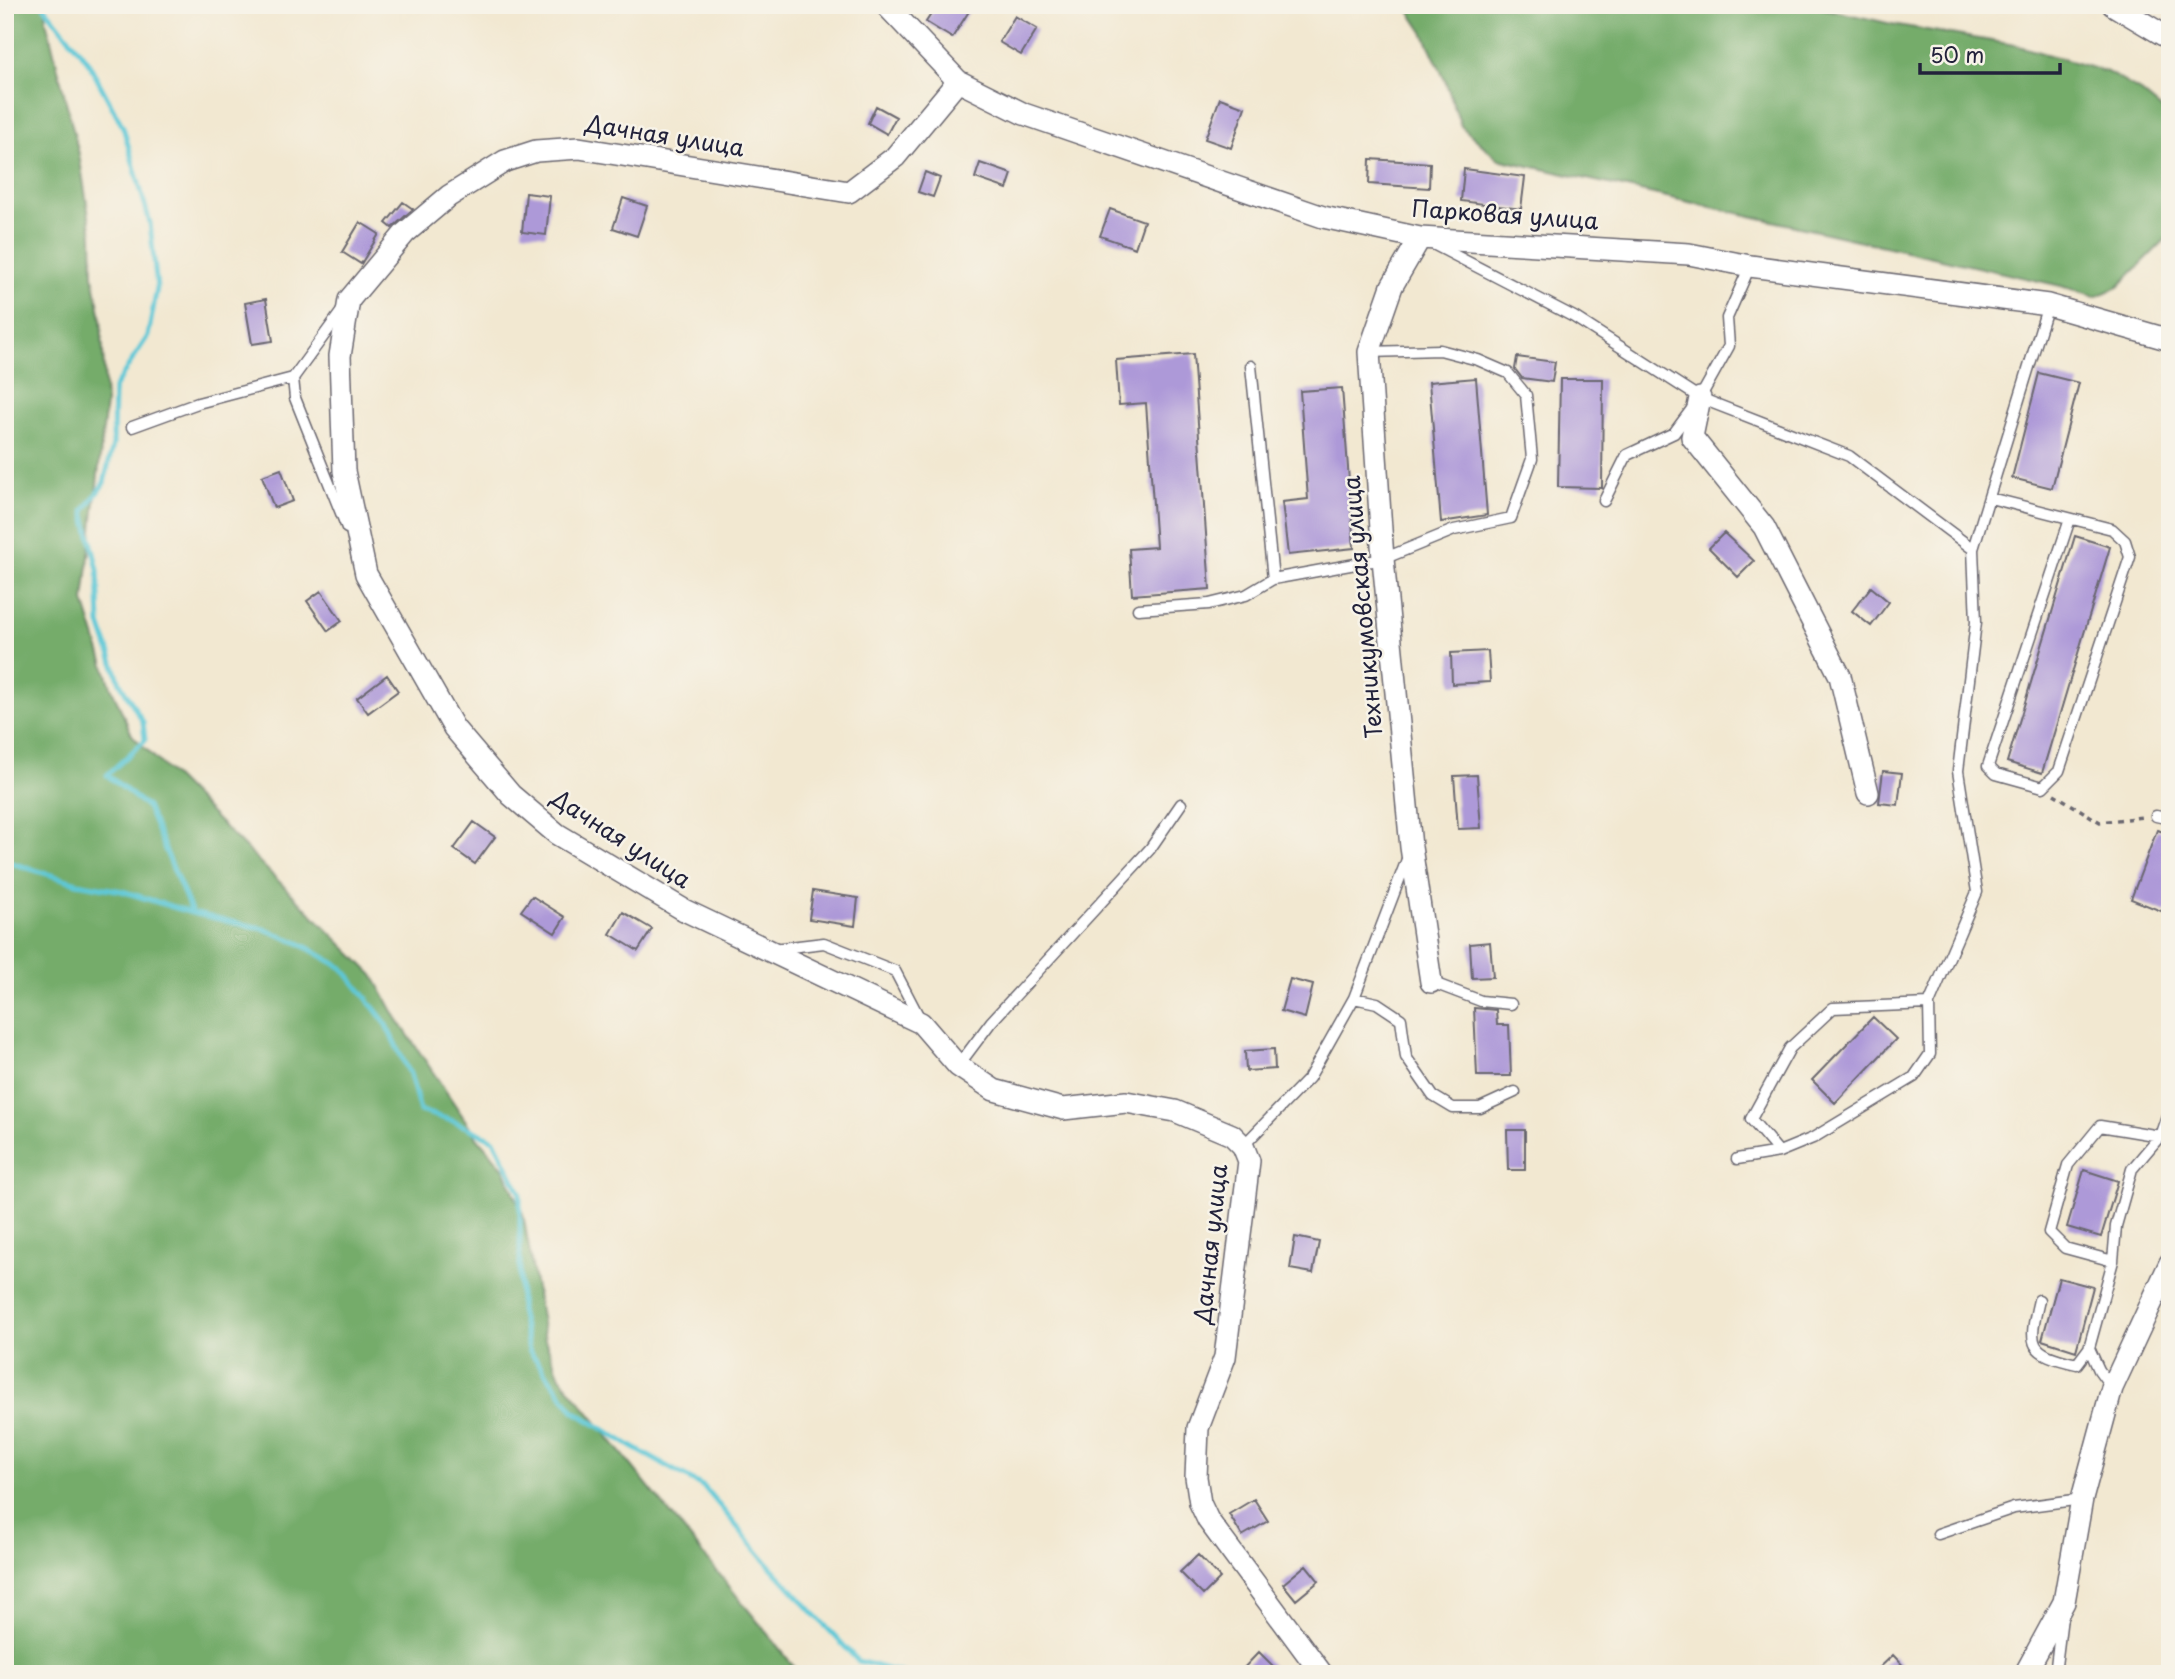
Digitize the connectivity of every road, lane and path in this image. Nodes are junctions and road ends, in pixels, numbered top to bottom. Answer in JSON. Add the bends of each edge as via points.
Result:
{"nodes":[{"id":1,"x":886,"y":5,"type":"edge"},
{"id":2,"x":2113,"y":5,"type":"edge"},
{"id":3,"x":2170,"y":39,"type":"edge"},
{"id":4,"x":958,"y":81,"type":"junction"},
{"id":5,"x":1420,"y":238,"type":"junction"},
{"id":6,"x":1749,"y":266,"type":"junction"},
{"id":7,"x":349,"y":300,"type":"junction"},
{"id":8,"x":2048,"y":305,"type":"junction"},
{"id":9,"x":2170,"y":340,"type":"edge"},
{"id":10,"x":1369,"y":352,"type":"junction"},
{"id":11,"x":1251,"y":366,"type":"dead end"},
{"id":12,"x":293,"y":379,"type":"junction"},
{"id":13,"x":1700,"y":398,"type":"junction"},
{"id":14,"x":132,"y":427,"type":"dead end"},
{"id":15,"x":1990,"y":498,"type":"junction"},
{"id":16,"x":1604,"y":501,"type":"dead end"},
{"id":17,"x":2070,"y":519,"type":"junction"},
{"id":18,"x":1973,"y":549,"type":"junction"},
{"id":19,"x":1383,"y":559,"type":"junction"},
{"id":20,"x":366,"y":574,"type":"junction"},
{"id":21,"x":1273,"y":579,"type":"junction"},
{"id":22,"x":1138,"y":609,"type":"dead end"},
{"id":23,"x":2043,"y":787,"type":"junction"},
{"id":24,"x":1868,"y":793,"type":"dead end"},
{"id":25,"x":1181,"y":804,"type":"dead end"},
{"id":26,"x":2156,"y":816,"type":"joint"},
{"id":27,"x":2170,"y":819,"type":"edge"},
{"id":28,"x":1411,"y":847,"type":"junction"},
{"id":29,"x":767,"y":950,"type":"junction"},
{"id":30,"x":1431,"y":982,"type":"joint"},
{"id":31,"x":1354,"y":998,"type":"junction"},
{"id":32,"x":1511,"y":1004,"type":"dead end"},
{"id":33,"x":1929,"y":1004,"type":"junction"},
{"id":34,"x":922,"y":1023,"type":"junction"},
{"id":35,"x":958,"y":1066,"type":"junction"},
{"id":36,"x":1515,"y":1092,"type":"dead end"},
{"id":37,"x":2170,"y":1107,"type":"edge"},
{"id":38,"x":2160,"y":1136,"type":"junction"},
{"id":39,"x":1243,"y":1146,"type":"junction"},
{"id":40,"x":1779,"y":1152,"type":"junction"},
{"id":41,"x":1737,"y":1158,"type":"dead end"},
{"id":42,"x":2113,"y":1261,"type":"junction"},
{"id":43,"x":2170,"y":1263,"type":"edge"},
{"id":44,"x":2039,"y":1300,"type":"dead end"},
{"id":45,"x":2089,"y":1348,"type":"junction"},
{"id":46,"x":2112,"y":1388,"type":"junction"},
{"id":47,"x":2082,"y":1499,"type":"junction"},
{"id":48,"x":1938,"y":1534,"type":"dead end"},
{"id":49,"x":2064,"y":1602,"type":"junction"},
{"id":50,"x":1322,"y":1674,"type":"edge"},
{"id":51,"x":2025,"y":1674,"type":"edge"},
{"id":52,"x":2055,"y":1674,"type":"edge"}],
"edges":[{"from":1,"to":4,"type":"street","name":"Парковая улица"},
{"from":2,"to":3,"type":"street"},
{"from":4,"to":5,"type":"street","name":"Парковая улица","via":[[1024,114],[1297,208]]},
{"from":4,"to":7,"type":"street","name":"Дачная улица","via":[[895,157],[849,192],[579,148],[536,151],[505,161],[449,195],[405,233]]},
{"from":5,"to":6,"type":"street","name":"Парковая улица","via":[[1689,254]]},
{"from":5,"to":10,"type":"street","name":"Техникумовская улица","via":[[1392,286]]},
{"from":5,"to":13,"type":"lane","via":[[1574,317]]},
{"from":6,"to":8,"type":"street","name":"Парковая улица"},
{"from":6,"to":13,"type":"lane","via":[[1727,318],[1729,346]]},
{"from":7,"to":12,"type":"lane"},
{"from":7,"to":20,"type":"street","name":"Дачная улица","via":[[340,356],[344,471]]},
{"from":8,"to":9,"type":"street","name":"Парковая улица"},
{"from":8,"to":15,"type":"lane"},
{"from":10,"to":19,"type":"street","name":"Техникумовская улица"},
{"from":10,"to":19,"type":"lane","via":[[1440,350],[1508,373],[1526,395],[1532,459],[1511,518],[1454,530]]},
{"from":11,"to":21,"type":"lane"},
{"from":12,"to":14,"type":"lane","via":[[198,403]]},
{"from":12,"to":20,"type":"lane","via":[[295,398]]},
{"from":13,"to":16,"type":"lane","via":[[1674,433],[1627,455]]},
{"from":13,"to":18,"type":"lane","via":[[1849,456]]},
{"from":13,"to":24,"type":"street","via":[[1692,437],[1764,527],[1840,676]]},
{"from":15,"to":17,"type":"lane"},
{"from":15,"to":18,"type":"lane"},
{"from":17,"to":23,"type":"lane","via":[[1988,766],[1996,774]]},
{"from":17,"to":23,"type":"lane","via":[[2112,529],[2125,541],[2130,557],[2059,771]]},
{"from":18,"to":33,"type":"lane","via":[[1976,622],[1958,771],[1977,892]]},
{"from":19,"to":21,"type":"lane"},
{"from":19,"to":28,"type":"street","name":"Техникумовская улица"},
{"from":20,"to":29,"type":"street","name":"Дачная улица","via":[[454,728],[511,795],[569,841],[684,910]]},
{"from":21,"to":22,"type":"lane","via":[[1246,595],[1209,604]]},
{"from":23,"to":26,"type":"path","via":[[2100,822]]},
{"from":25,"to":35,"type":"lane","via":[[1150,849],[991,1022]]},
{"from":26,"to":27,"type":"lane"},
{"from":28,"to":30,"type":"street","name":"Техникумовская улица"},
{"from":28,"to":31,"type":"lane"},
{"from":29,"to":34,"type":"street","name":"Дачная улица"},
{"from":29,"to":34,"type":"lane","via":[[824,943],[895,971]]},
{"from":30,"to":32,"type":"lane","via":[[1481,1001]]},
{"from":31,"to":36,"type":"lane","via":[[1377,1003],[1401,1019],[1406,1057],[1433,1096],[1453,1108],[1480,1108]]},
{"from":31,"to":39,"type":"lane","via":[[1309,1077]]},
{"from":33,"to":40,"type":"lane","via":[[1930,1054],[1914,1077],[1813,1138]]},
{"from":33,"to":40,"type":"lane","via":[[1833,1008],[1790,1048],[1751,1119]]},
{"from":34,"to":35,"type":"street","name":"Дачная улица"},
{"from":35,"to":39,"type":"street","name":"Дачная улица","via":[[994,1090],[1063,1110],[1126,1102],[1175,1111],[1232,1135]]},
{"from":37,"to":38,"type":"lane"},
{"from":38,"to":42,"type":"lane","via":[[2132,1169],[2116,1226]]},
{"from":38,"to":42,"type":"lane","via":[[2100,1126],[2068,1165],[2049,1233],[2064,1248]]},
{"from":39,"to":50,"type":"street","name":"Дачная улица","via":[[1249,1161],[1225,1357],[1198,1429],[1196,1477],[1208,1520]]},
{"from":40,"to":41,"type":"lane"},
{"from":42,"to":45,"type":"lane"},
{"from":43,"to":46,"type":"street"},
{"from":44,"to":45,"type":"lane","via":[[2031,1333],[2038,1349],[2054,1359],[2077,1364]]},
{"from":45,"to":46,"type":"lane"},
{"from":46,"to":47,"type":"street"},
{"from":47,"to":48,"type":"lane","via":[[2014,1508]]},
{"from":47,"to":49,"type":"street"},
{"from":49,"to":51,"type":"street"},
{"from":49,"to":52,"type":"lane"}]}
